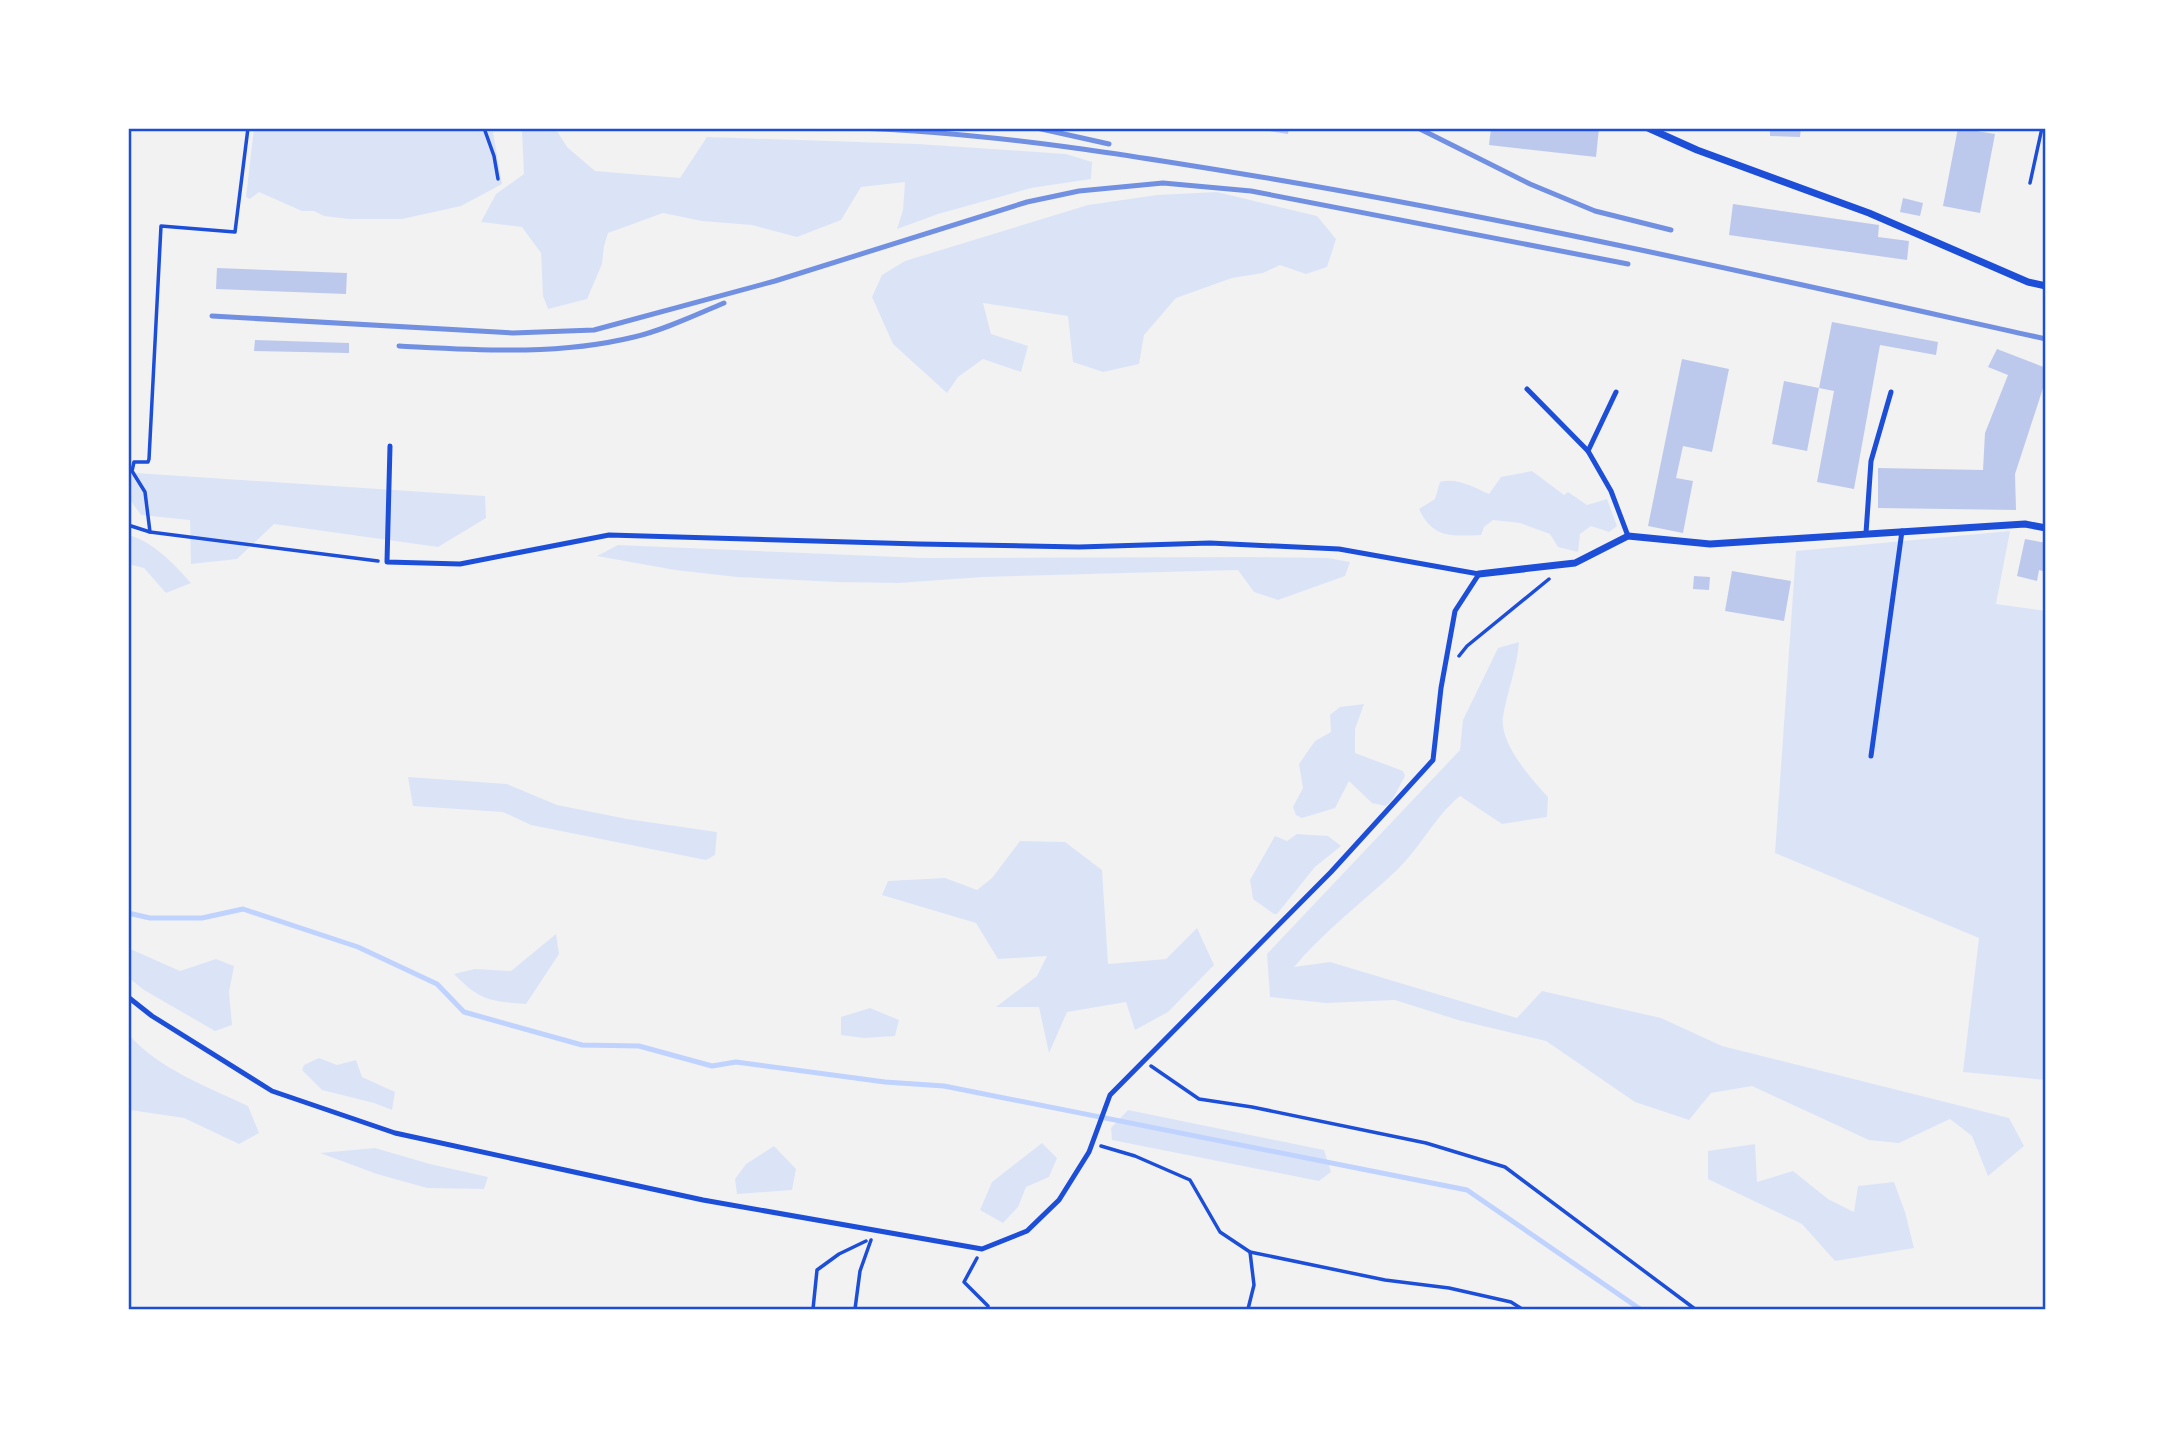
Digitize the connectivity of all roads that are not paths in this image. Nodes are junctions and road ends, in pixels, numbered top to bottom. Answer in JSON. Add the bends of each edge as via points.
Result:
{"nodes":[{"id":1,"x":1648,"y":128,"type":"edge"},
{"id":2,"x":2046,"y":286,"type":"edge"},
{"id":3,"x":1527,"y":389,"type":"dead end"},
{"id":4,"x":1616,"y":392,"type":"dead end"},
{"id":5,"x":1891,"y":392,"type":"dead end"},
{"id":6,"x":390,"y":446,"type":"dead end"},
{"id":7,"x":1588,"y":451,"type":"junction"},
{"id":8,"x":2046,"y":528,"type":"edge"},
{"id":9,"x":1902,"y":531,"type":"junction"},
{"id":10,"x":1866,"y":533,"type":"junction"},
{"id":11,"x":1628,"y":536,"type":"junction"},
{"id":12,"x":1479,"y":575,"type":"junction"},
{"id":13,"x":1871,"y":756,"type":"dead end"},
{"id":14,"x":128,"y":997,"type":"edge"}],
"edges":[{"from":1,"to":2,"type":"street"},
{"from":3,"to":7,"type":"lane"},
{"from":4,"to":7,"type":"lane"},
{"from":5,"to":10,"type":"lane","via":[[1871,461]]},
{"from":6,"to":12,"type":"lane","via":[[387,562],[460,564],[609,535],[945,545],[1210,543],[1339,548]]},
{"from":7,"to":11,"type":"lane","via":[[1611,491]]},
{"from":8,"to":9,"type":"street","via":[[2025,524]]},
{"from":9,"to":10,"type":"street"},
{"from":9,"to":13,"type":"lane"},
{"from":10,"to":11,"type":"street","via":[[1710,544]]},
{"from":11,"to":12,"type":"street","via":[[1576,563]]},
{"from":12,"to":14,"type":"lane","via":[[1455,611],[1433,760],[1331,872],[1110,1095],[1092,1143],[1059,1200],[1027,1231],[982,1249],[704,1200],[395,1133],[272,1091]]}]}
